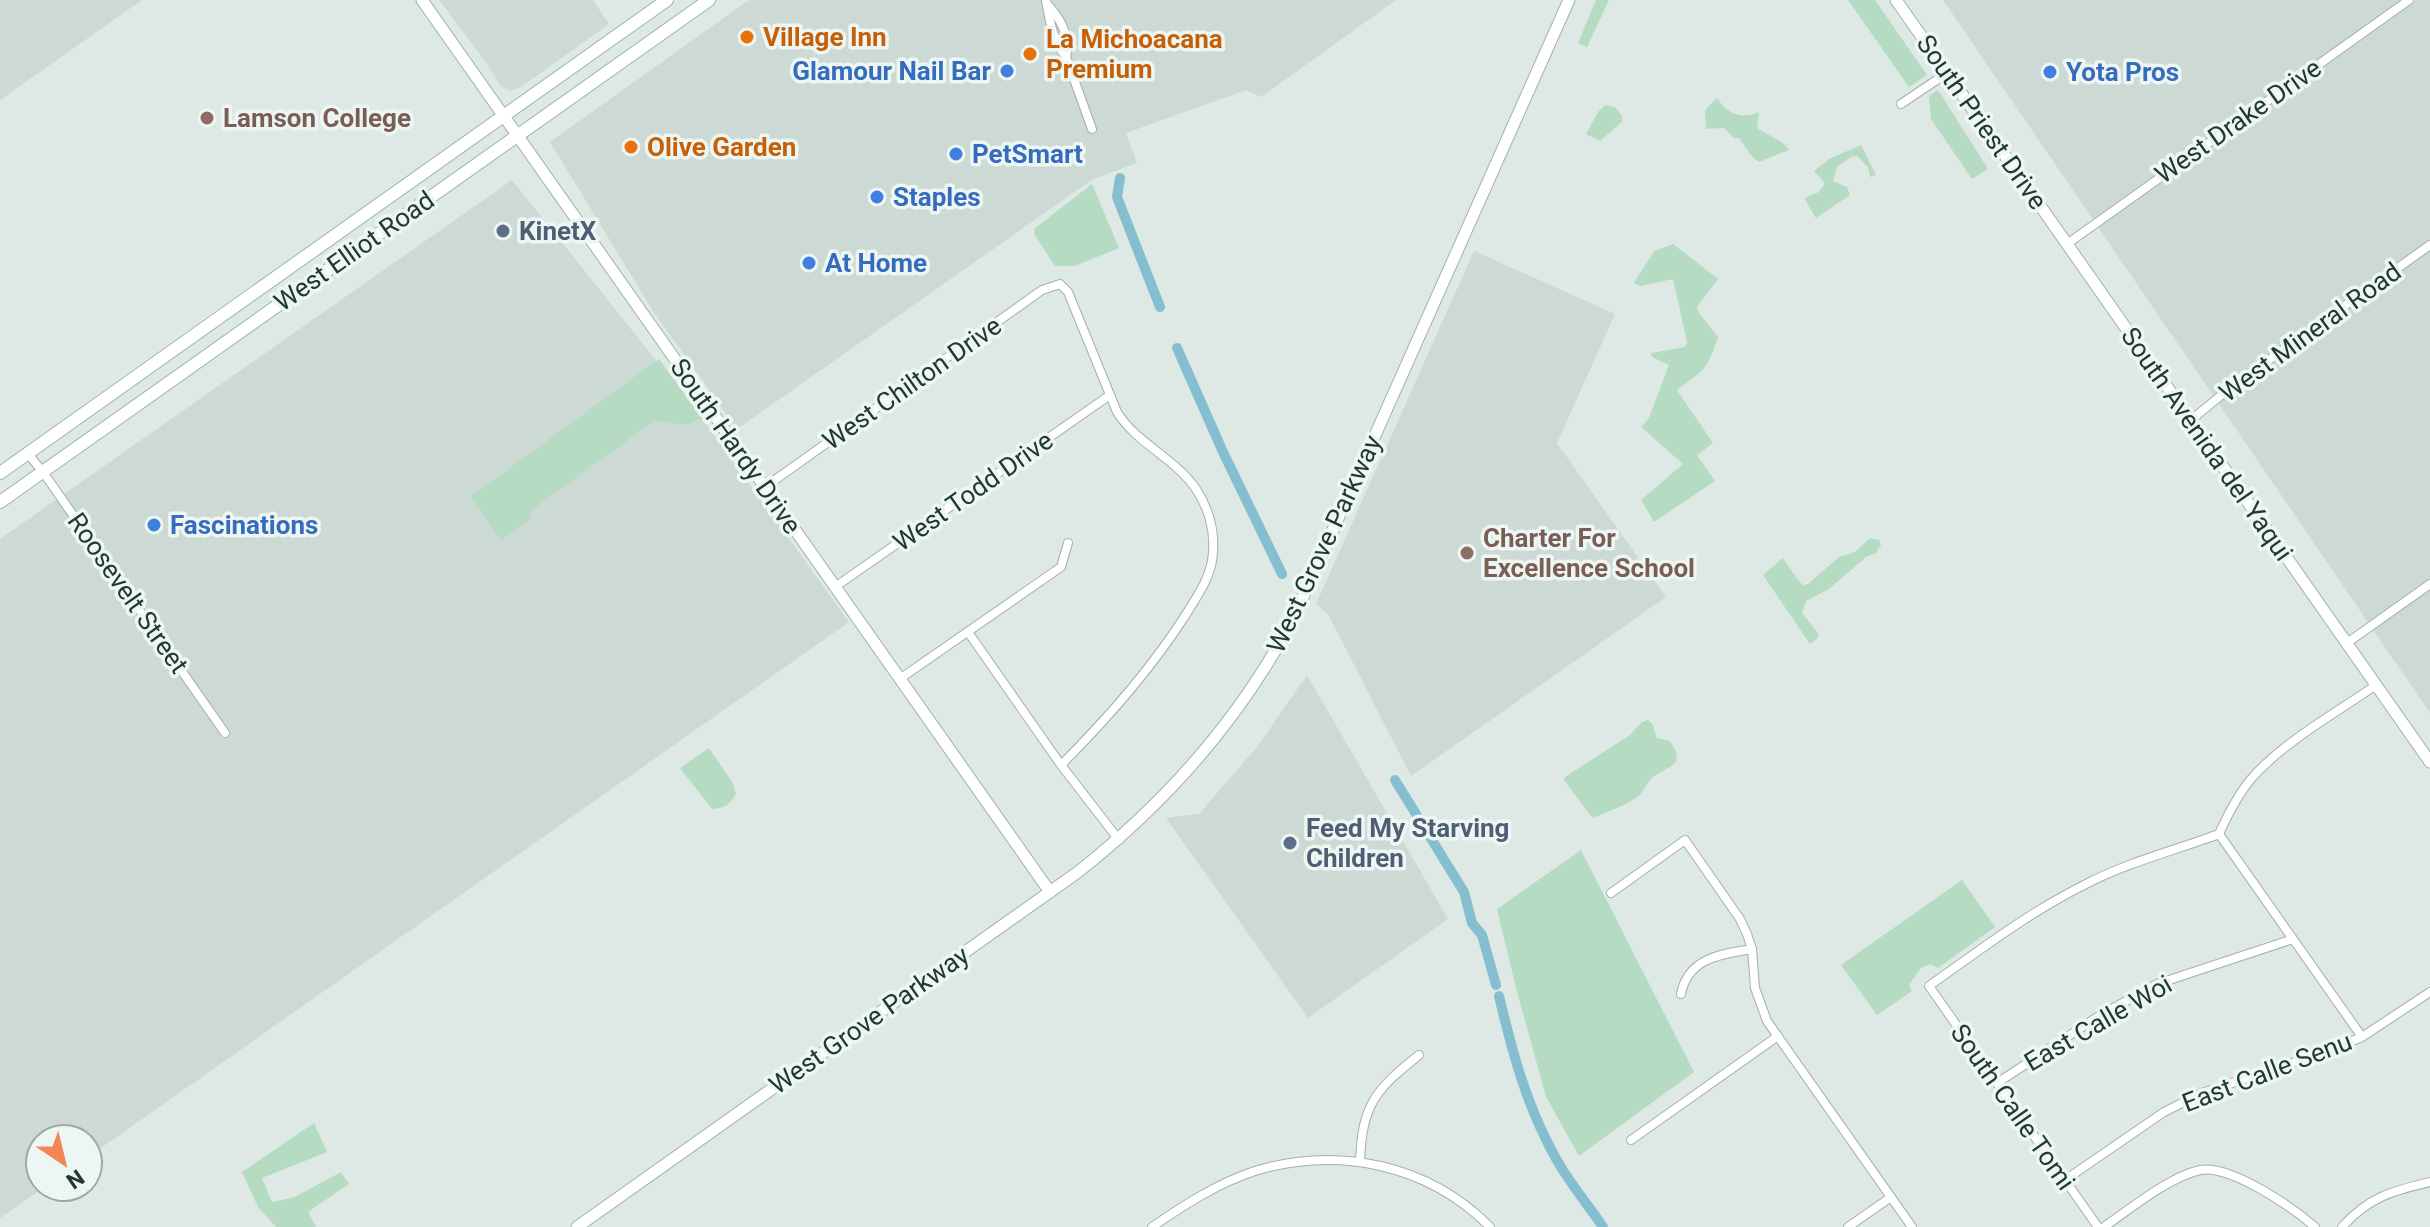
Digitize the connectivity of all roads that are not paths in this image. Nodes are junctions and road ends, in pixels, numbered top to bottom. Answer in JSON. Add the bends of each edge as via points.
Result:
{"nodes":[{"id":1,"x":422,"y":0,"type":"edge"},
{"id":2,"x":667,"y":0,"type":"edge"},
{"id":3,"x":709,"y":0,"type":"edge"},
{"id":4,"x":1569,"y":0,"type":"edge"},
{"id":5,"x":1896,"y":0,"type":"edge"},
{"id":6,"x":2409,"y":0,"type":"edge"},
{"id":7,"x":1046,"y":2,"type":"edge"},
{"id":8,"x":1947,"y":73,"type":"junction"},
{"id":9,"x":1901,"y":104,"type":"dead end"},
{"id":10,"x":504,"y":116,"type":"junction"},
{"id":11,"x":1092,"y":129,"type":"dead end"},
{"id":12,"x":518,"y":135,"type":"junction"},
{"id":13,"x":2067,"y":244,"type":"junction"},
{"id":14,"x":2430,"y":245,"type":"edge"},
{"id":15,"x":1110,"y":395,"type":"junction"},
{"id":16,"x":2191,"y":420,"type":"junction"},
{"id":17,"x":28,"y":454,"type":"junction"},
{"id":18,"x":43,"y":472,"type":"junction"},
{"id":19,"x":0,"y":473,"type":"edge"},
{"id":20,"x":765,"y":487,"type":"junction"},
{"id":21,"x":0,"y":502,"type":"edge"},
{"id":22,"x":1068,"y":543,"type":"dead end"},
{"id":23,"x":2430,"y":584,"type":"edge"},
{"id":24,"x":835,"y":587,"type":"junction"},
{"id":25,"x":968,"y":632,"type":"junction"},
{"id":26,"x":2347,"y":643,"type":"junction"},
{"id":27,"x":901,"y":678,"type":"junction"},
{"id":28,"x":2376,"y":685,"type":"junction"},
{"id":29,"x":225,"y":733,"type":"dead end"},
{"id":30,"x":2430,"y":762,"type":"edge"},
{"id":31,"x":1061,"y":765,"type":"junction"},
{"id":32,"x":2219,"y":834,"type":"junction"},
{"id":33,"x":1119,"y":840,"type":"junction"},
{"id":34,"x":1050,"y":892,"type":"junction"},
{"id":35,"x":1611,"y":893,"type":"dead end"},
{"id":36,"x":2293,"y":939,"type":"junction"},
{"id":37,"x":1752,"y":949,"type":"junction"},
{"id":38,"x":2430,"y":992,"type":"edge"},
{"id":39,"x":1681,"y":994,"type":"dead end"},
{"id":40,"x":1778,"y":1036,"type":"junction"},
{"id":41,"x":2362,"y":1037,"type":"junction"},
{"id":42,"x":1419,"y":1055,"type":"dead end"},
{"id":43,"x":1997,"y":1083,"type":"junction"},
{"id":44,"x":1631,"y":1140,"type":"dead end"},
{"id":45,"x":1360,"y":1162,"type":"junction"},
{"id":46,"x":2065,"y":1180,"type":"junction"},
{"id":47,"x":2430,"y":1182,"type":"edge"},
{"id":48,"x":1891,"y":1197,"type":"junction"},
{"id":49,"x":1166,"y":1217,"type":"junction"},
{"id":50,"x":2308,"y":1225,"type":"edge"},
{"id":51,"x":577,"y":1227,"type":"edge"},
{"id":52,"x":1152,"y":1227,"type":"edge"},
{"id":53,"x":1173,"y":1227,"type":"edge"},
{"id":54,"x":1490,"y":1227,"type":"edge"},
{"id":55,"x":1848,"y":1227,"type":"edge"},
{"id":56,"x":1912,"y":1227,"type":"edge"},
{"id":57,"x":2101,"y":1227,"type":"edge"},
{"id":58,"x":2342,"y":1227,"type":"edge"}],
"edges":[{"from":1,"to":10,"type":"street","name":"South Hardy Drive"},
{"from":2,"to":10,"type":"main road","name":"West Elliot Road"},
{"from":3,"to":12,"type":"main road","name":"West Elliot Road"},
{"from":4,"to":33,"type":"street","name":"West Grove Parkway","via":[[1295,615],[1217,738]]},
{"from":5,"to":8,"type":"street","name":"South Priest Drive"},
{"from":6,"to":13,"type":"street","name":"West Drake Drive"},
{"from":7,"to":11,"type":"street","via":[[1048,20]]},
{"from":8,"to":9,"type":"street"},
{"from":8,"to":13,"type":"street","name":"South Priest Drive"},
{"from":10,"to":12,"type":"street","name":"South Hardy Drive"},
{"from":10,"to":17,"type":"main road","name":"West Elliot Road"},
{"from":12,"to":18,"type":"main road","name":"West Elliot Road"},
{"from":12,"to":20,"type":"street","name":"South Hardy Drive"},
{"from":13,"to":16,"type":"street","name":"South Avenida del Yaqui"},
{"from":14,"to":16,"type":"street","name":"West Mineral Road"},
{"from":15,"to":20,"type":"street","name":"West Chilton Drive","via":[[1068,292],[1060,284],[1042,290]]},
{"from":15,"to":24,"type":"street","name":"West Todd Drive"},
{"from":15,"to":31,"type":"street","via":[[1127,429],[1194,486],[1208,510],[1213,555],[1205,584],[1157,658]]},
{"from":16,"to":26,"type":"street","name":"South Avenida del Yaqui"},
{"from":17,"to":18,"type":"street","name":"Roosevelt Street"},
{"from":17,"to":19,"type":"main road","name":"West Elliot Road"},
{"from":18,"to":21,"type":"main road","name":"West Elliot Road"},
{"from":18,"to":29,"type":"street","name":"Roosevelt Street"},
{"from":20,"to":24,"type":"street","name":"South Hardy Drive"},
{"from":22,"to":25,"type":"street","via":[[1061,567]]},
{"from":23,"to":26,"type":"street"},
{"from":24,"to":27,"type":"street","name":"South Hardy Drive"},
{"from":25,"to":27,"type":"street"},
{"from":25,"to":31,"type":"street"},
{"from":26,"to":28,"type":"street"},
{"from":27,"to":34,"type":"street","name":"South Hardy Drive"},
{"from":28,"to":30,"type":"street"},
{"from":28,"to":32,"type":"street","via":[[2273,757],[2233,803]]},
{"from":31,"to":33,"type":"street"},
{"from":32,"to":36,"type":"street"},
{"from":32,"to":43,"type":"street","name":"South Calle Tomi","via":[[2091,881],[2024,918],[1929,986]]},
{"from":33,"to":34,"type":"street","name":"West Grove Parkway"},
{"from":34,"to":51,"type":"street","name":"West Grove Parkway"},
{"from":35,"to":37,"type":"street","via":[[1685,840],[1740,919]]},
{"from":36,"to":41,"type":"street"},
{"from":36,"to":43,"type":"street","name":"East Calle Woi","via":[[2157,984]]},
{"from":37,"to":39,"type":"street","via":[[1700,964],[1684,979]]},
{"from":37,"to":40,"type":"street","via":[[1755,988]]},
{"from":38,"to":41,"type":"street","name":"East Calle Senu"},
{"from":40,"to":44,"type":"street"},
{"from":40,"to":48,"type":"street"},
{"from":41,"to":46,"type":"street","name":"East Calle Senu","via":[[2202,1093],[2164,1112]]},
{"from":42,"to":45,"type":"street","via":[[1379,1090],[1361,1131]]},
{"from":43,"to":46,"type":"street","name":"South Calle Tomi"},
{"from":45,"to":49,"type":"street","via":[[1327,1158],[1253,1172]]},
{"from":45,"to":54,"type":"street","via":[[1431,1184],[1475,1211]]},
{"from":46,"to":57,"type":"street","name":"South Calle Tomi"},
{"from":47,"to":58,"type":"street","via":[[2389,1191],[2358,1209]]},
{"from":48,"to":55,"type":"street"},
{"from":48,"to":56,"type":"street"},
{"from":49,"to":52,"type":"street"},
{"from":49,"to":53,"type":"street"},
{"from":50,"to":57,"type":"street","via":[[2238,1178],[2202,1170],[2175,1180]]}]}
